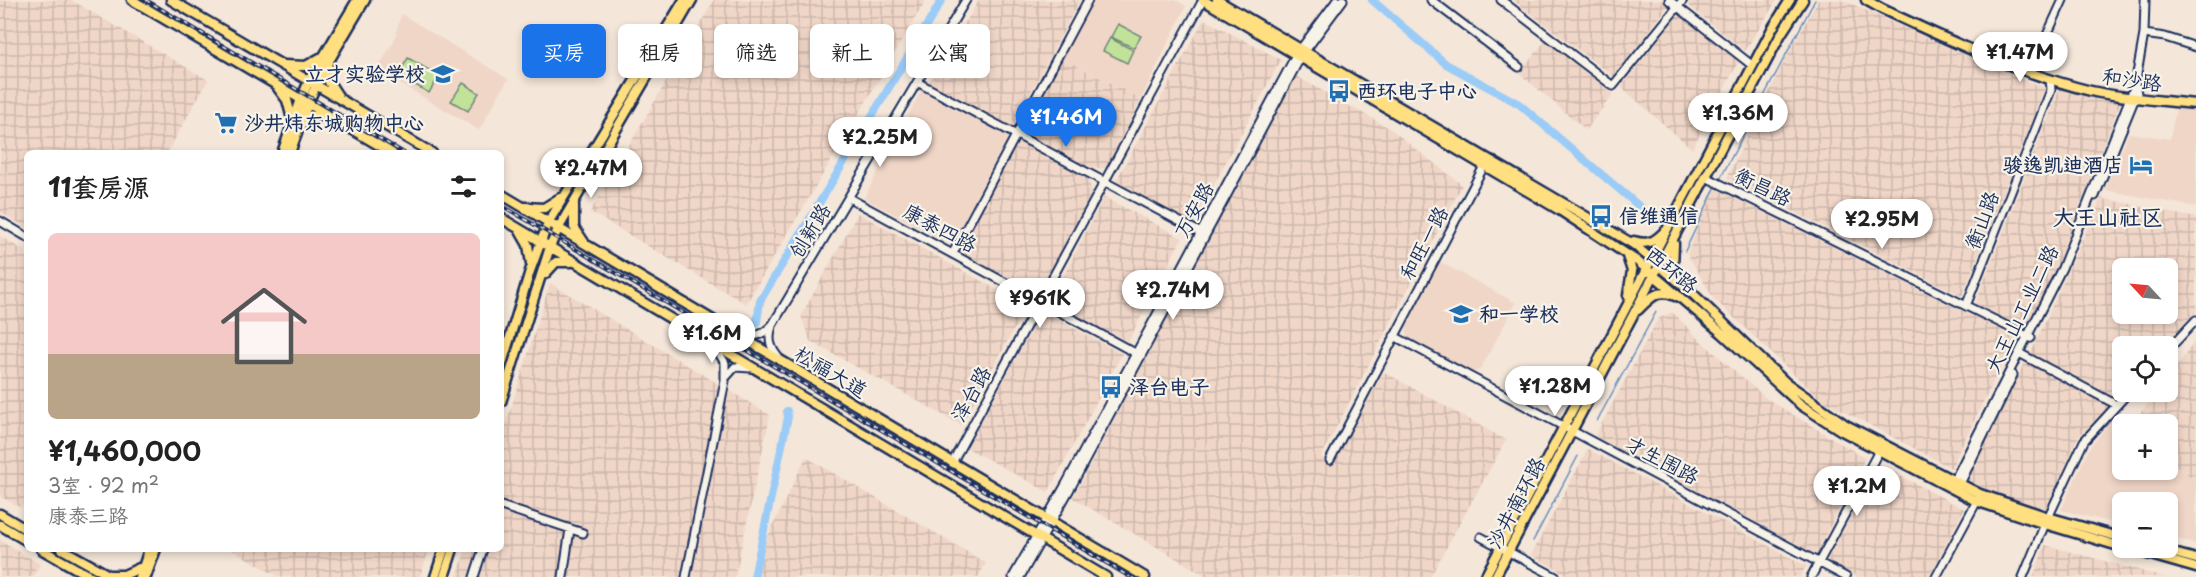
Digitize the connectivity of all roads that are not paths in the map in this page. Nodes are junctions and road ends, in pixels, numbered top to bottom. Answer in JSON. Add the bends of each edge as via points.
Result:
{"nodes":[{"id":1,"x":132,"y":0,"type":"edge"},
{"id":2,"x":171,"y":0,"type":"edge"},
{"id":3,"x":357,"y":0,"type":"edge"},
{"id":4,"x":365,"y":0,"type":"edge"},
{"id":5,"x":684,"y":0,"type":"edge"},
{"id":6,"x":692,"y":0,"type":"edge"},
{"id":7,"x":966,"y":0,"type":"edge"},
{"id":8,"x":1088,"y":0,"type":"edge"},
{"id":9,"x":1203,"y":0,"type":"edge"},
{"id":10,"x":1217,"y":0,"type":"edge"},
{"id":11,"x":1337,"y":0,"type":"edge"},
{"id":12,"x":1343,"y":0,"type":"edge"},
{"id":13,"x":1431,"y":0,"type":"edge"},
{"id":14,"x":1501,"y":0,"type":"edge"},
{"id":15,"x":1669,"y":0,"type":"edge"},
{"id":16,"x":1683,"y":0,"type":"edge"},
{"id":17,"x":1790,"y":0,"type":"edge"},
{"id":18,"x":1866,"y":0,"type":"edge"},
{"id":19,"x":1877,"y":0,"type":"edge"},
{"id":20,"x":2063,"y":0,"type":"edge"},
{"id":21,"x":2145,"y":0,"type":"edge"},
{"id":22,"x":1802,"y":2,"type":"edge"},
{"id":23,"x":1677,"y":7,"type":"junction"},
{"id":24,"x":2144,"y":34,"type":"junction"},
{"id":25,"x":2196,"y":47,"type":"edge"},
{"id":26,"x":1300,"y":53,"type":"junction"},
{"id":27,"x":328,"y":56,"type":"junction"},
{"id":28,"x":279,"y":64,"type":"junction"},
{"id":29,"x":1754,"y":66,"type":"junction"},
{"id":30,"x":1520,"y":67,"type":"dead end"},
{"id":31,"x":2031,"y":70,"type":"junction"},
{"id":32,"x":2050,"y":79,"type":"junction"},
{"id":33,"x":271,"y":81,"type":"junction"},
{"id":34,"x":917,"y":82,"type":"junction"},
{"id":35,"x":313,"y":83,"type":"junction"},
{"id":36,"x":2133,"y":93,"type":"junction"},
{"id":37,"x":2196,"y":99,"type":"edge"},
{"id":38,"x":304,"y":101,"type":"junction"},
{"id":39,"x":345,"y":102,"type":"junction"},
{"id":40,"x":2196,"y":104,"type":"edge"},
{"id":41,"x":333,"y":118,"type":"junction"},
{"id":42,"x":295,"y":127,"type":"junction"},
{"id":43,"x":1016,"y":135,"type":"junction"},
{"id":44,"x":284,"y":150,"type":"edge"},
{"id":45,"x":291,"y":150,"type":"edge"},
{"id":46,"x":387,"y":150,"type":"edge"},
{"id":47,"x":427,"y":150,"type":"edge"},
{"id":48,"x":1484,"y":166,"type":"junction"},
{"id":49,"x":1714,"y":181,"type":"junction"},
{"id":50,"x":1105,"y":183,"type":"junction"},
{"id":51,"x":565,"y":194,"type":"junction"},
{"id":52,"x":504,"y":196,"type":"edge"},
{"id":53,"x":576,"y":198,"type":"junction"},
{"id":54,"x":849,"y":198,"type":"junction"},
{"id":55,"x":522,"y":207,"type":"junction"},
{"id":56,"x":504,"y":220,"type":"edge"},
{"id":57,"x":0,"y":221,"type":"edge"},
{"id":58,"x":548,"y":223,"type":"junction"},
{"id":59,"x":513,"y":225,"type":"junction"},
{"id":60,"x":558,"y":229,"type":"junction"},
{"id":61,"x":1673,"y":230,"type":"junction"},
{"id":62,"x":1202,"y":234,"type":"junction"},
{"id":63,"x":24,"y":235,"type":"edge"},
{"id":64,"x":1623,"y":238,"type":"junction"},
{"id":65,"x":540,"y":241,"type":"junction"},
{"id":66,"x":550,"y":247,"type":"junction"},
{"id":67,"x":590,"y":249,"type":"junction"},
{"id":68,"x":953,"y":253,"type":"junction"},
{"id":69,"x":1624,"y":253,"type":"junction"},
{"id":70,"x":1652,"y":259,"type":"junction"},
{"id":71,"x":578,"y":264,"type":"junction"},
{"id":72,"x":1659,"y":266,"type":"junction"},
{"id":73,"x":531,"y":271,"type":"junction"},
{"id":74,"x":1650,"y":272,"type":"junction"},
{"id":75,"x":1681,"y":284,"type":"junction"},
{"id":76,"x":538,"y":285,"type":"junction"},
{"id":77,"x":1684,"y":300,"type":"junction"},
{"id":78,"x":1040,"y":303,"type":"junction"},
{"id":79,"x":1966,"y":306,"type":"junction"},
{"id":80,"x":1628,"y":314,"type":"junction"},
{"id":81,"x":2196,"y":320,"type":"edge"},
{"id":82,"x":773,"y":324,"type":"junction"},
{"id":83,"x":738,"y":335,"type":"junction"},
{"id":84,"x":1394,"y":336,"type":"junction"},
{"id":85,"x":2029,"y":338,"type":"junction"},
{"id":86,"x":2178,"y":339,"type":"edge"},
{"id":87,"x":712,"y":344,"type":"junction"},
{"id":88,"x":1138,"y":354,"type":"junction"},
{"id":89,"x":2021,"y":354,"type":"junction"},
{"id":90,"x":504,"y":357,"type":"edge"},
{"id":91,"x":782,"y":362,"type":"junction"},
{"id":92,"x":756,"y":369,"type":"junction"},
{"id":93,"x":725,"y":381,"type":"junction"},
{"id":94,"x":504,"y":393,"type":"edge"},
{"id":95,"x":2120,"y":402,"type":"edge"},
{"id":96,"x":2117,"y":405,"type":"junction"},
{"id":97,"x":1569,"y":429,"type":"junction"},
{"id":98,"x":1880,"y":448,"type":"junction"},
{"id":99,"x":1330,"y":460,"type":"dead end"},
{"id":100,"x":952,"y":463,"type":"junction"},
{"id":101,"x":1955,"y":486,"type":"junction"},
{"id":102,"x":1980,"y":498,"type":"junction"},
{"id":103,"x":504,"y":508,"type":"edge"},
{"id":104,"x":0,"y":514,"type":"edge"},
{"id":105,"x":1049,"y":520,"type":"junction"},
{"id":106,"x":2046,"y":521,"type":"junction"},
{"id":107,"x":0,"y":525,"type":"edge"},
{"id":108,"x":24,"y":528,"type":"edge"},
{"id":109,"x":570,"y":530,"type":"junction"},
{"id":110,"x":583,"y":533,"type":"dead end"},
{"id":111,"x":2112,"y":536,"type":"edge"},
{"id":112,"x":1481,"y":537,"type":"dead end"},
{"id":113,"x":1039,"y":538,"type":"junction"},
{"id":114,"x":24,"y":539,"type":"edge"},
{"id":115,"x":2112,"y":543,"type":"edge"},
{"id":116,"x":1505,"y":549,"type":"junction"},
{"id":117,"x":46,"y":552,"type":"edge"},
{"id":118,"x":67,"y":552,"type":"edge"},
{"id":119,"x":148,"y":552,"type":"edge"},
{"id":120,"x":155,"y":552,"type":"edge"},
{"id":121,"x":443,"y":552,"type":"edge"},
{"id":122,"x":452,"y":552,"type":"edge"},
{"id":123,"x":482,"y":552,"type":"edge"},
{"id":124,"x":2178,"y":554,"type":"edge"},
{"id":125,"x":2162,"y":558,"type":"edge"},
{"id":126,"x":2196,"y":559,"type":"edge"},
{"id":127,"x":1819,"y":562,"type":"junction"},
{"id":128,"x":144,"y":566,"type":"junction"},
{"id":129,"x":2196,"y":568,"type":"edge"},
{"id":130,"x":111,"y":576,"type":"edge"},
{"id":131,"x":91,"y":577,"type":"edge"},
{"id":132,"x":140,"y":577,"type":"edge"},
{"id":133,"x":146,"y":577,"type":"edge"},
{"id":134,"x":435,"y":577,"type":"edge"},
{"id":135,"x":444,"y":577,"type":"edge"},
{"id":136,"x":474,"y":577,"type":"edge"},
{"id":137,"x":564,"y":577,"type":"edge"},
{"id":138,"x":686,"y":577,"type":"edge"},
{"id":139,"x":1013,"y":577,"type":"edge"},
{"id":140,"x":1020,"y":577,"type":"edge"},
{"id":141,"x":1106,"y":577,"type":"edge"},
{"id":142,"x":1145,"y":577,"type":"edge"},
{"id":143,"x":1485,"y":577,"type":"edge"},
{"id":144,"x":1495,"y":577,"type":"edge"},
{"id":145,"x":1556,"y":577,"type":"edge"},
{"id":146,"x":1811,"y":577,"type":"edge"},
{"id":147,"x":1846,"y":577,"type":"edge"},
{"id":148,"x":1938,"y":577,"type":"edge"},
{"id":149,"x":2023,"y":577,"type":"edge"}],
"edges":[{"from":1,"to":33,"type":"main road"},
{"from":2,"to":28,"type":"main road"},
{"from":3,"to":27,"type":"main road"},
{"from":4,"to":27,"type":"main road"},
{"from":5,"to":51,"type":"main road"},
{"from":6,"to":53,"type":"main road"},
{"from":7,"to":34,"type":"street","name":"创新路"},
{"from":8,"to":43,"type":"street"},
{"from":9,"to":26,"type":"main road","name":"西环路"},
{"from":9,"to":50,"type":"street","name":"泽台路"},
{"from":10,"to":26,"type":"main road","name":"西环路"},
{"from":11,"to":26,"type":"street"},
{"from":12,"to":26,"type":"street"},
{"from":13,"to":30,"type":"street"},
{"from":14,"to":23,"type":"street","via":[[1613,86]]},
{"from":15,"to":23,"type":"street"},
{"from":16,"to":23,"type":"street"},
{"from":17,"to":29,"type":"main road","name":"沙井南环路"},
{"from":18,"to":31,"type":"main road","name":"和沙路","via":[[1983,55]]},
{"from":19,"to":31,"type":"main road","name":"和沙路"},
{"from":20,"to":31,"type":"street"},
{"from":21,"to":24,"type":"street","name":"大王山工业二路"},
{"from":22,"to":49,"type":"main road","name":"沙井南环路","via":[[1781,34]]},
{"from":23,"to":29,"type":"street"},
{"from":24,"to":25,"type":"street"},
{"from":24,"to":36,"type":"street","name":"大王山工业二路"},
{"from":26,"to":48,"type":"main road","name":"西环路"},
{"from":26,"to":62,"type":"street","name":"万安路"},
{"from":26,"to":64,"type":"main road","name":"西环路"},
{"from":27,"to":28,"type":"main road","via":[[306,66]]},
{"from":27,"to":35,"type":"main road"},
{"from":27,"to":39,"type":"main road","via":[[329,82]]},
{"from":28,"to":35,"type":"main road"},
{"from":29,"to":61,"type":"main road","name":"沙井南环路"},
{"from":31,"to":32,"type":"main road","name":"和沙路"},
{"from":31,"to":36,"type":"main road","name":"和沙路"},
{"from":32,"to":36,"type":"main road","name":"和沙路","via":[[2093,91]]},
{"from":32,"to":79,"type":"street","name":"衡山路","via":[[2051,90]]},
{"from":33,"to":38,"type":"main road"},
{"from":33,"to":42,"type":"main road","via":[[287,100]]},
{"from":34,"to":43,"type":"street"},
{"from":34,"to":54,"type":"street","name":"创新路"},
{"from":35,"to":38,"type":"main road"},
{"from":35,"to":39,"type":"main road"},
{"from":36,"to":37,"type":"main road","name":"和沙路"},
{"from":36,"to":40,"type":"main road","name":"和沙路"},
{"from":36,"to":85,"type":"street","name":"大王山工业二路","via":[[2062,268]]},
{"from":38,"to":41,"type":"main road"},
{"from":38,"to":42,"type":"main road"},
{"from":39,"to":47,"type":"main road"},
{"from":41,"to":42,"type":"main road","via":[[311,116]]},
{"from":41,"to":46,"type":"main road"},
{"from":42,"to":44,"type":"main road"},
{"from":42,"to":45,"type":"main road"},
{"from":43,"to":50,"type":"street"},
{"from":43,"to":68,"type":"street"},
{"from":48,"to":69,"type":"main road","name":"西环路"},
{"from":48,"to":84,"type":"street","name":"和旺一路"},
{"from":49,"to":61,"type":"main road","name":"沙井南环路"},
{"from":49,"to":79,"type":"street","name":"衡昌路"},
{"from":50,"to":62,"type":"street"},
{"from":50,"to":78,"type":"street","name":"泽台路"},
{"from":51,"to":55,"type":"main road","via":[[550,206]]},
{"from":51,"to":58,"type":"main road"},
{"from":52,"to":55,"type":"main road","name":"松福大道"},
{"from":53,"to":60,"type":"main road"},
{"from":53,"to":67,"type":"main road","via":[[574,227]]},
{"from":54,"to":68,"type":"street","name":"康泰四路"},
{"from":54,"to":82,"type":"street","name":"创新路"},
{"from":55,"to":58,"type":"main road","name":"松福大道"},
{"from":56,"to":59,"type":"main road","name":"松福大道"},
{"from":57,"to":63,"type":"street"},
{"from":58,"to":60,"type":"main road","name":"松福大道"},
{"from":58,"to":65,"type":"main road"},
{"from":59,"to":65,"type":"main road","name":"松福大道"},
{"from":59,"to":73,"type":"main road","via":[[528,244]]},
{"from":60,"to":66,"type":"main road"},
{"from":60,"to":67,"type":"main road","name":"松福大道"},
{"from":61,"to":64,"type":"main road","via":[[1647,244]]},
{"from":61,"to":70,"type":"main road","name":"沙井南环路"},
{"from":61,"to":72,"type":"main road","name":"沙井南环路"},
{"from":61,"to":75,"type":"main road","via":[[1672,258]]},
{"from":62,"to":88,"type":"street","name":"万安路"},
{"from":64,"to":70,"type":"main road","name":"西环路"},
{"from":65,"to":66,"type":"main road","name":"松福大道"},
{"from":65,"to":73,"type":"main road"},
{"from":66,"to":71,"type":"main road","name":"松福大道"},
{"from":66,"to":76,"type":"main road"},
{"from":67,"to":83,"type":"main road","name":"松福大道"},
{"from":68,"to":78,"type":"street","name":"康泰四路"},
{"from":69,"to":74,"type":"main road","name":"西环路"},
{"from":69,"to":80,"type":"main road","via":[[1632,276]]},
{"from":70,"to":72,"type":"main road","name":"西环路"},
{"from":70,"to":74,"type":"main road","name":"沙井南环路"},
{"from":71,"to":76,"type":"main road","via":[[556,262]]},
{"from":71,"to":87,"type":"main road","name":"松福大道"},
{"from":72,"to":74,"type":"main road","name":"沙井南环路"},
{"from":72,"to":75,"type":"main road","name":"西环路"},
{"from":73,"to":90,"type":"main road"},
{"from":74,"to":77,"type":"main road","name":"西环路"},
{"from":74,"to":80,"type":"main road","name":"沙井南环路"},
{"from":75,"to":98,"type":"main road","name":"西环路","via":[[1785,382]]},
{"from":76,"to":94,"type":"main road"},
{"from":77,"to":80,"type":"main road","via":[[1659,293]]},
{"from":77,"to":98,"type":"main road","name":"西环路","via":[[1801,405],[1842,431]]},
{"from":78,"to":88,"type":"street","name":"康泰四路"},
{"from":78,"to":100,"type":"street","name":"泽台路"},
{"from":79,"to":85,"type":"street","name":"衡昌路"},
{"from":80,"to":97,"type":"main road","name":"沙井南环路"},
{"from":81,"to":86,"type":"street"},
{"from":82,"to":83,"type":"street","via":[[757,336]]},
{"from":82,"to":91,"type":"street","via":[[771,347]]},
{"from":83,"to":91,"type":"main road","name":"松福大道"},
{"from":84,"to":97,"type":"street","name":"才生围路"},
{"from":84,"to":99,"type":"street","name":"和旺一路"},
{"from":85,"to":89,"type":"street","name":"大王山工业二路"},
{"from":87,"to":92,"type":"main road","name":"松福大道"},
{"from":87,"to":93,"type":"street","via":[[725,363]]},
{"from":88,"to":105,"type":"street","name":"万安路"},
{"from":89,"to":96,"type":"street"},
{"from":89,"to":101,"type":"street","name":"大王山工业二路"},
{"from":91,"to":100,"type":"main road","name":"松福大道"},
{"from":92,"to":93,"type":"street","via":[[735,366]]},
{"from":92,"to":113,"type":"main road","name":"松福大道"},
{"from":93,"to":138,"type":"street"},
{"from":95,"to":96,"type":"street"},
{"from":96,"to":106,"type":"street","via":[[2084,441]]},
{"from":97,"to":116,"type":"main road","name":"沙井南环路"},
{"from":97,"to":127,"type":"street","name":"才生围路"},
{"from":98,"to":101,"type":"main road","name":"西环路"},
{"from":98,"to":127,"type":"street"},
{"from":100,"to":105,"type":"main road","name":"松福大道"},
{"from":101,"to":102,"type":"main road","name":"西环路"},
{"from":102,"to":106,"type":"main road","name":"西环路"},
{"from":102,"to":148,"type":"street"},
{"from":103,"to":109,"type":"street"},
{"from":104,"to":108,"type":"main road"},
{"from":105,"to":113,"type":"street","name":"万安路"},
{"from":105,"to":142,"type":"main road","name":"松福大道"},
{"from":106,"to":111,"type":"main road","name":"西环路"},
{"from":106,"to":115,"type":"main road","name":"西环路"},
{"from":106,"to":149,"type":"street"},
{"from":107,"to":114,"type":"main road"},
{"from":109,"to":110,"type":"street"},
{"from":109,"to":137,"type":"street"},
{"from":112,"to":116,"type":"street"},
{"from":113,"to":139,"type":"street","name":"万安路"},
{"from":113,"to":140,"type":"street","name":"万安路"},
{"from":113,"to":141,"type":"main road","name":"松福大道"},
{"from":116,"to":143,"type":"main road","name":"沙井南环路"},
{"from":116,"to":144,"type":"main road","name":"沙井南环路"},
{"from":116,"to":145,"type":"street"},
{"from":117,"to":131,"type":"main road"},
{"from":118,"to":130,"type":"main road"},
{"from":119,"to":128,"type":"main road"},
{"from":120,"to":133,"type":"main road"},
{"from":121,"to":134,"type":"main road"},
{"from":122,"to":135,"type":"main road"},
{"from":123,"to":136,"type":"street"},
{"from":124,"to":126,"type":"main road"},
{"from":125,"to":129,"type":"main road","name":"西环路"},
{"from":127,"to":146,"type":"street"},
{"from":127,"to":147,"type":"street","name":"才生围路"},
{"from":128,"to":130,"type":"main road"},
{"from":128,"to":132,"type":"main road"}]}
